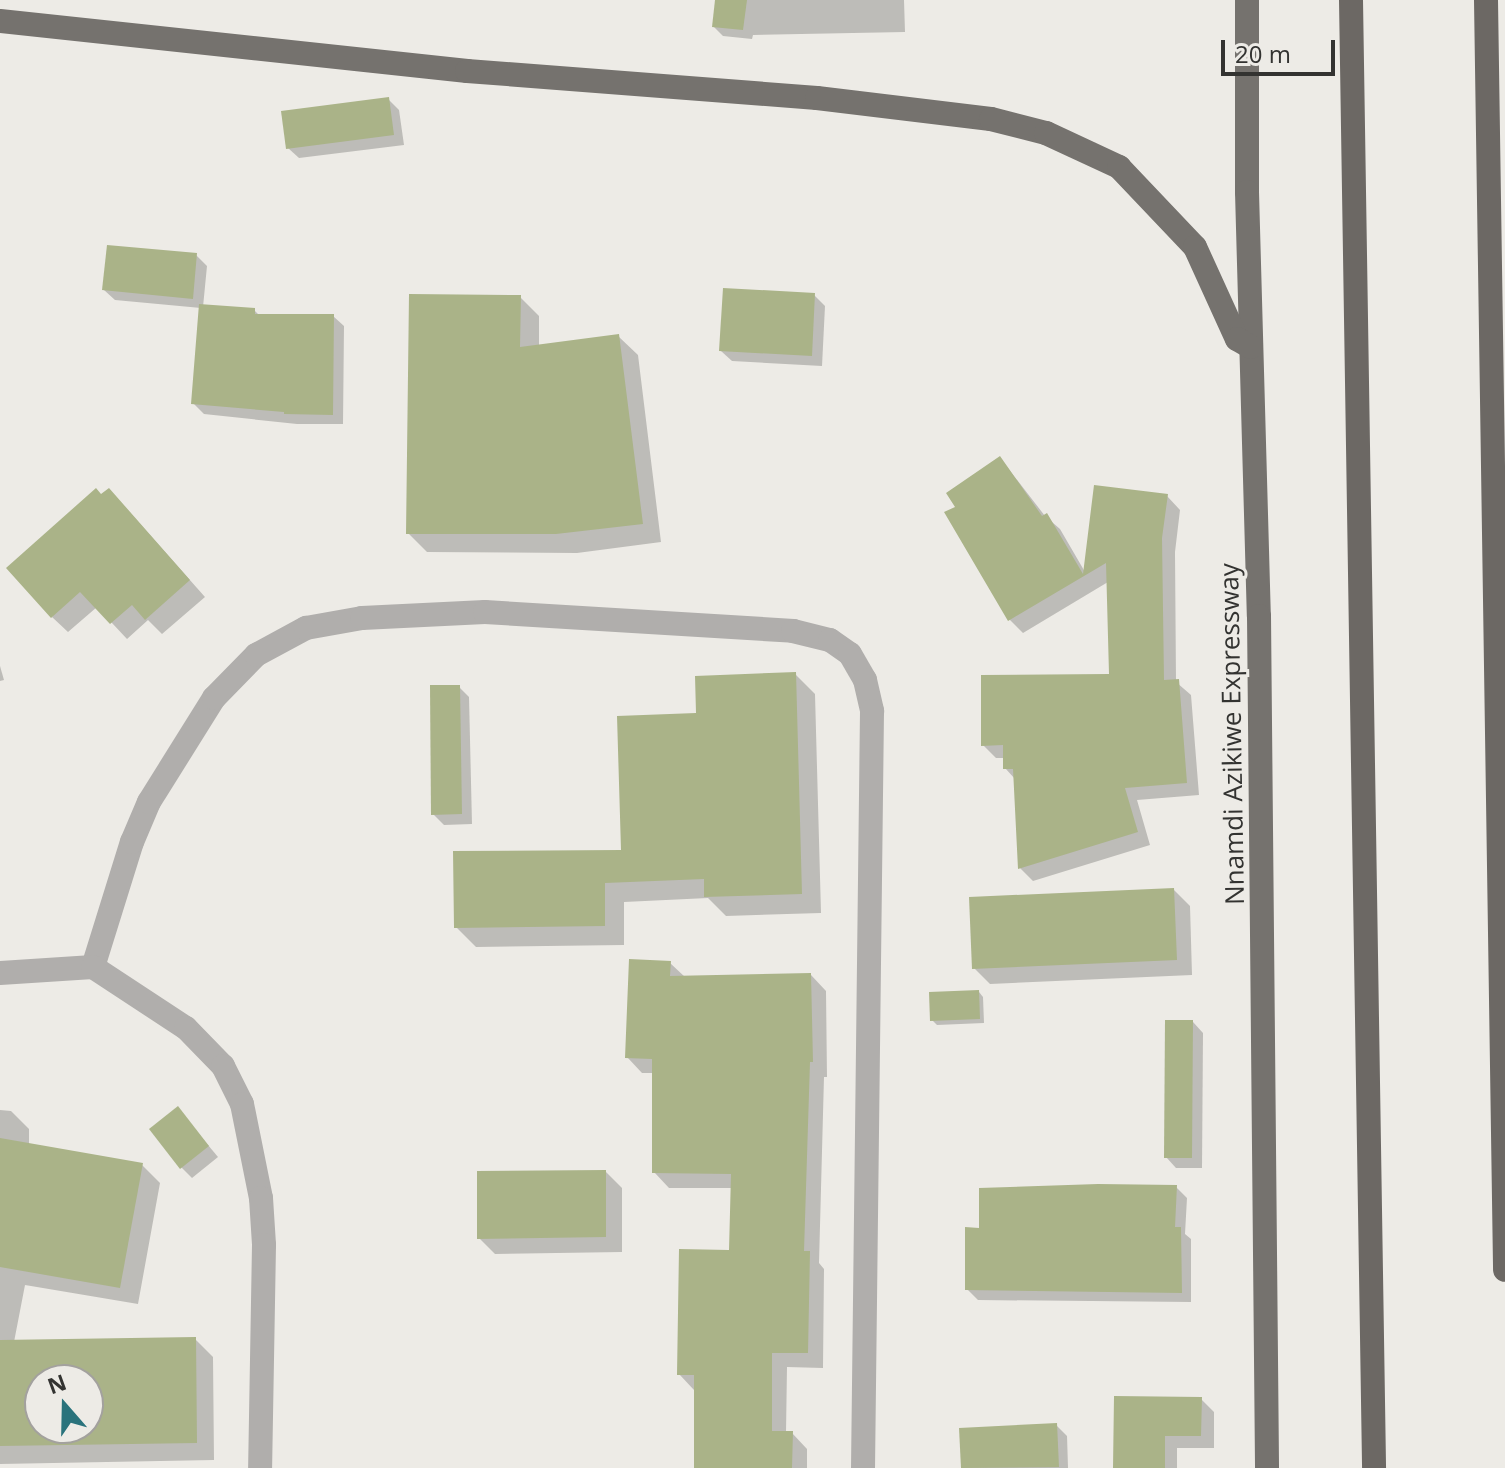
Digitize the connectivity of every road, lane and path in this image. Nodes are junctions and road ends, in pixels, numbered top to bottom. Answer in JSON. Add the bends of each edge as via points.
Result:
{"nodes":[{"id":1,"x":1247,"y":0,"type":"edge"},
{"id":2,"x":1351,"y":0,"type":"edge"},
{"id":3,"x":1486,"y":0,"type":"edge"},
{"id":4,"x":0,"y":21,"type":"edge"},
{"id":5,"x":1251,"y":347,"type":"junction"},
{"id":6,"x":93,"y":967,"type":"junction"},
{"id":7,"x":0,"y":973,"type":"edge"},
{"id":8,"x":1505,"y":1270,"type":"edge"},
{"id":9,"x":260,"y":1468,"type":"edge"},
{"id":10,"x":863,"y":1468,"type":"edge"},
{"id":11,"x":1267,"y":1468,"type":"edge"},
{"id":12,"x":1374,"y":1468,"type":"edge"}],
"edges":[{"from":1,"to":5,"type":"highway","name":"Nnamdi Azikiwe Expressway"},
{"from":2,"to":12,"type":"highway"},
{"from":3,"to":8,"type":"highway"},
{"from":4,"to":5,"type":"highway","via":[[467,71],[817,98],[991,119],[1046,133],[1119,167],[1195,247],[1237,339]]},
{"from":5,"to":11,"type":"highway","name":"Nnamdi Azikiwe Expressway","via":[[1259,616]]},
{"from":6,"to":7,"type":"street"},
{"from":6,"to":9,"type":"street","via":[[186,1028],[223,1066],[242,1104],[261,1198],[264,1245]]},
{"from":6,"to":10,"type":"street","via":[[149,802],[214,698],[256,655],[306,628],[362,618],[485,612],[793,631],[830,640],[850,654],[865,680],[872,711]]}]}
